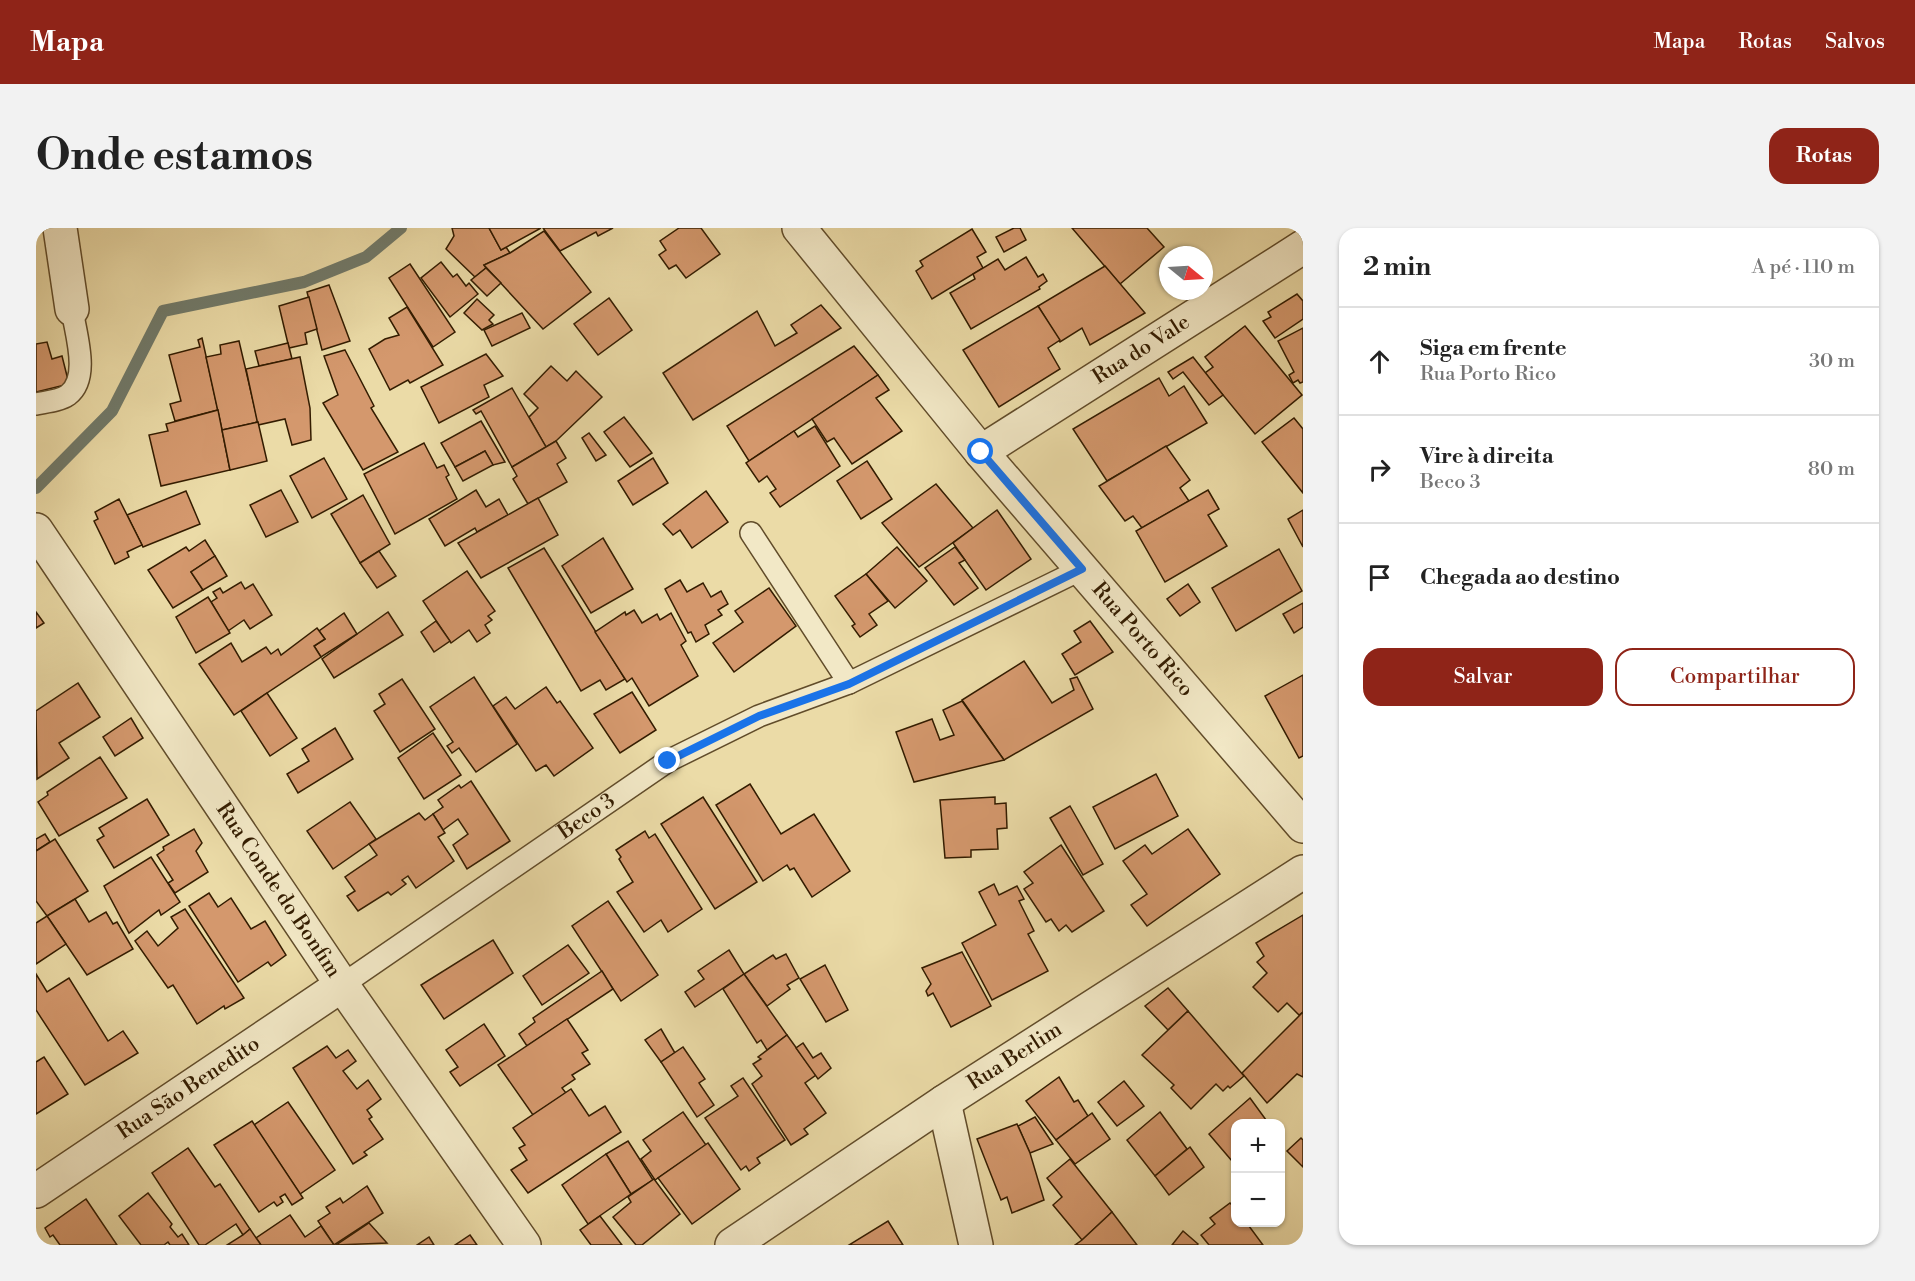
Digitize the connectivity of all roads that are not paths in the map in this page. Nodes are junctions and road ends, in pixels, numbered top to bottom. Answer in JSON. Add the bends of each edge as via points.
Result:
{"nodes":[{"id":1,"x":60,"y":228,"type":"edge"},
{"id":2,"x":799,"y":228,"type":"edge"},
{"id":3,"x":1303,"y":248,"type":"edge"},
{"id":4,"x":72,"y":309,"type":"joint"},
{"id":5,"x":36,"y":404,"type":"edge"},
{"id":6,"x":981,"y":452,"type":"junction"},
{"id":7,"x":36,"y":530,"type":"edge"},
{"id":8,"x":752,"y":533,"type":"dead end"},
{"id":9,"x":1082,"y":569,"type":"junction"},
{"id":10,"x":849,"y":684,"type":"junction"},
{"id":11,"x":1303,"y":825,"type":"edge"},
{"id":12,"x":1303,"y":872,"type":"edge"},
{"id":13,"x":342,"y":985,"type":"junction"},
{"id":14,"x":944,"y":1102,"type":"junction"},
{"id":15,"x":36,"y":1191,"type":"edge"},
{"id":16,"x":524,"y":1245,"type":"edge"},
{"id":17,"x":732,"y":1245,"type":"edge"},
{"id":18,"x":976,"y":1245,"type":"edge"}],
"edges":[{"from":1,"to":4,"type":"street"},
{"from":2,"to":6,"type":"street","name":"Rua Porto Rico"},
{"from":3,"to":6,"type":"street","name":"Rua do Vale"},
{"from":4,"to":5,"type":"lane","via":[[80,371],[77,385],[67,396]]},
{"from":6,"to":9,"type":"street","name":"Rua Porto Rico"},
{"from":7,"to":13,"type":"street","name":"Rua Conde do Bonfim"},
{"from":8,"to":10,"type":"lane"},
{"from":9,"to":10,"type":"lane","name":"Beco 3"},
{"from":9,"to":11,"type":"street","name":"Rua Porto Rico"},
{"from":10,"to":13,"type":"lane","name":"Beco 3","via":[[759,716],[668,761]]},
{"from":12,"to":14,"type":"street","name":"Rua Berlim"},
{"from":13,"to":15,"type":"street","name":"Rua São Benedito"},
{"from":13,"to":16,"type":"street","name":"Rua Conde do Bonfim"},
{"from":14,"to":17,"type":"street","name":"Rua Berlim"},
{"from":14,"to":18,"type":"street"}]}
